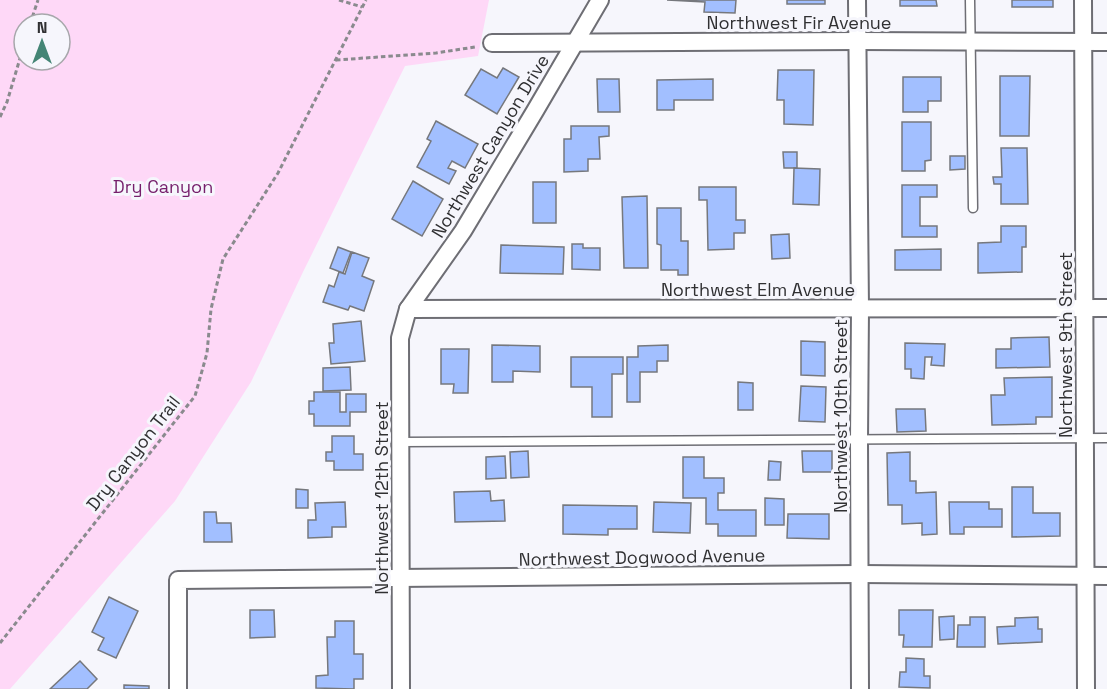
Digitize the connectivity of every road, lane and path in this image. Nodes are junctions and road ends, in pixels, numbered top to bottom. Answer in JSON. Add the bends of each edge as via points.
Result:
{"nodes":[{"id":1,"x":339,"y":0,"type":"edge"},
{"id":2,"x":366,"y":0,"type":"edge"},
{"id":3,"x":600,"y":0,"type":"edge"},
{"id":4,"x":857,"y":0,"type":"edge"},
{"id":5,"x":970,"y":0,"type":"edge"},
{"id":6,"x":1083,"y":0,"type":"edge"},
{"id":7,"x":362,"y":7,"type":"junction"},
{"id":8,"x":858,"y":41,"type":"junction"},
{"id":9,"x":575,"y":42,"type":"junction"},
{"id":10,"x":970,"y":42,"type":"junction"},
{"id":11,"x":1083,"y":42,"type":"junction"},
{"id":12,"x":1107,"y":42,"type":"edge"},
{"id":13,"x":492,"y":43,"type":"joint"},
{"id":14,"x":335,"y":60,"type":"junction"},
{"id":15,"x":16,"y":72,"type":"edge"},
{"id":16,"x":0,"y":117,"type":"edge"},
{"id":17,"x":973,"y":208,"type":"dead end"},
{"id":18,"x":860,"y":308,"type":"junction"},
{"id":19,"x":1084,"y":308,"type":"junction"},
{"id":20,"x":1107,"y":308,"type":"edge"},
{"id":21,"x":408,"y":309,"type":"junction"},
{"id":22,"x":1085,"y":438,"type":"junction"},
{"id":23,"x":1107,"y":438,"type":"edge"},
{"id":24,"x":859,"y":440,"type":"junction"},
{"id":25,"x":400,"y":442,"type":"junction"},
{"id":26,"x":860,"y":574,"type":"junction"},
{"id":27,"x":1107,"y":576,"type":"edge"},
{"id":28,"x":1085,"y":577,"type":"junction"},
{"id":29,"x":401,"y":579,"type":"junction"},
{"id":30,"x":0,"y":643,"type":"edge"},
{"id":31,"x":178,"y":689,"type":"edge"},
{"id":32,"x":401,"y":689,"type":"edge"},
{"id":33,"x":860,"y":689,"type":"edge"},
{"id":34,"x":1086,"y":689,"type":"edge"}],
"edges":[{"from":1,"to":7,"type":"path"},
{"from":2,"to":7,"type":"path","name":"Dry Canyon Trail"},
{"from":3,"to":9,"type":"street","name":"Northwest Canyon Drive"},
{"from":4,"to":8,"type":"street","name":"Northwest 10th Street"},
{"from":5,"to":10,"type":"lane"},
{"from":6,"to":11,"type":"street","name":"Northwest 9th Street"},
{"from":7,"to":14,"type":"path","name":"Dry Canyon Trail"},
{"from":8,"to":9,"type":"street","name":"Northwest Fir Avenue"},
{"from":8,"to":10,"type":"street","name":"Northwest Fir Avenue"},
{"from":8,"to":18,"type":"street","name":"Northwest 10th Street"},
{"from":9,"to":13,"type":"street","name":"Northwest Fir Avenue"},
{"from":9,"to":21,"type":"street","name":"Northwest Canyon Drive","via":[[463,231]]},
{"from":10,"to":11,"type":"street","name":"Northwest Fir Avenue"},
{"from":10,"to":17,"type":"lane"},
{"from":11,"to":12,"type":"street","name":"Northwest Fir Avenue"},
{"from":11,"to":19,"type":"street","name":"Northwest 9th Street"},
{"from":13,"to":14,"type":"path","via":[[436,53]]},
{"from":14,"to":30,"type":"path","name":"Dry Canyon Trail","via":[[278,173],[223,259],[211,309],[207,353],[195,396]]},
{"from":15,"to":16,"type":"path"},
{"from":18,"to":19,"type":"street","name":"Northwest Elm Avenue"},
{"from":18,"to":21,"type":"street","name":"Northwest Elm Avenue"},
{"from":18,"to":24,"type":"street","name":"Northwest 10th Street"},
{"from":19,"to":20,"type":"street","name":"Northwest Elm Avenue"},
{"from":19,"to":22,"type":"street","name":"Northwest 9th Street"},
{"from":21,"to":25,"type":"street","name":"Northwest 12th Street","via":[[399,338]]},
{"from":22,"to":23,"type":"lane"},
{"from":22,"to":24,"type":"lane"},
{"from":22,"to":28,"type":"street","name":"Northwest 9th Street"},
{"from":24,"to":25,"type":"lane"},
{"from":24,"to":26,"type":"street","name":"Northwest 10th Street"},
{"from":25,"to":29,"type":"street","name":"Northwest 12th Street"},
{"from":26,"to":28,"type":"street","name":"Northwest Dogwood Avenue"},
{"from":26,"to":29,"type":"street","name":"Northwest Dogwood Avenue"},
{"from":26,"to":33,"type":"street","name":"Northwest 10th Street"},
{"from":27,"to":28,"type":"street","name":"Northwest Dogwood Avenue"},
{"from":28,"to":34,"type":"street","name":"Northwest 9th Street"},
{"from":29,"to":31,"type":"street","name":"Northwest Dogwood Avenue","via":[[178,580]]},
{"from":29,"to":32,"type":"street","name":"Northwest 12th Street"}]}
